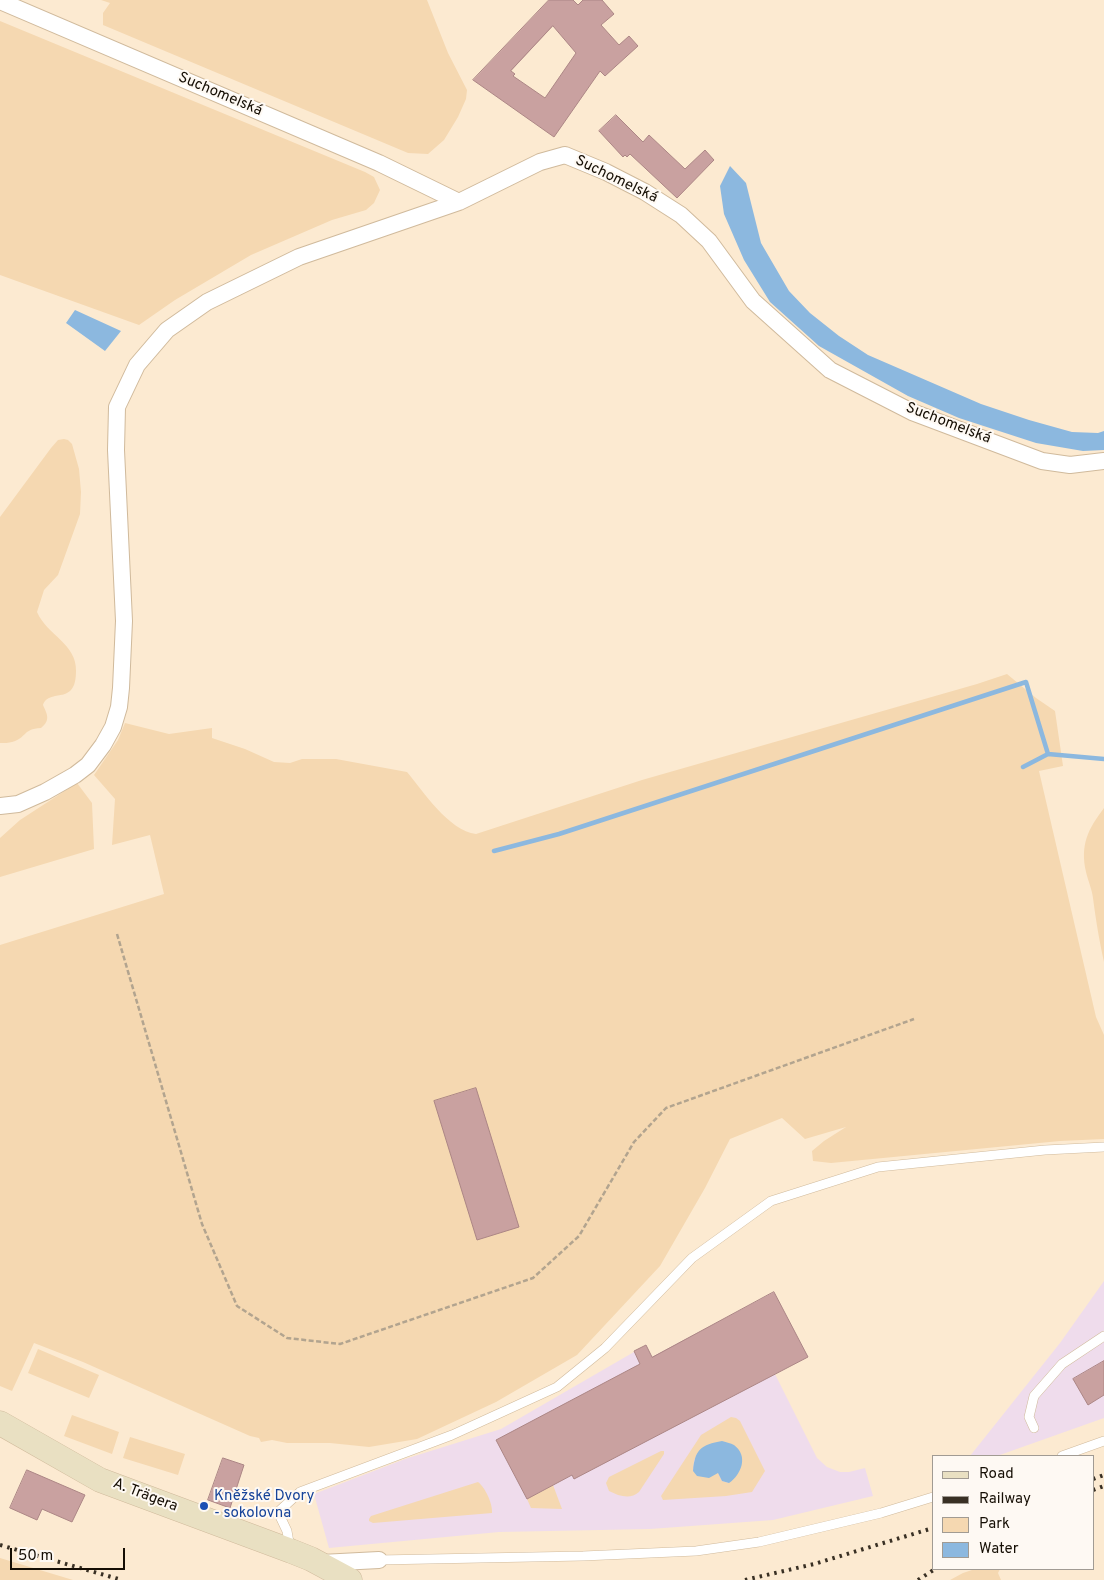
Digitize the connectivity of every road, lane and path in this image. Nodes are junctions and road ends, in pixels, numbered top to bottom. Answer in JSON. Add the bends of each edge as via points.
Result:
{"nodes":[{"id":1,"x":0,"y":1,"type":"edge"},
{"id":2,"x":459,"y":202,"type":"junction"},
{"id":3,"x":1104,"y":461,"type":"edge"},
{"id":4,"x":0,"y":806,"type":"edge"},
{"id":5,"x":117,"y":934,"type":"dead end"},
{"id":6,"x":914,"y":1019,"type":"dead end"},
{"id":7,"x":1104,"y":1148,"type":"edge"},
{"id":8,"x":1104,"y":1336,"type":"edge"},
{"id":9,"x":0,"y":1423,"type":"edge"},
{"id":10,"x":1034,"y":1428,"type":"dead end"},
{"id":11,"x":1104,"y":1442,"type":"edge"},
{"id":12,"x":1065,"y":1455,"type":"edge"},
{"id":13,"x":932,"y":1497,"type":"edge"},
{"id":14,"x":291,"y":1551,"type":"junction"},
{"id":15,"x":379,"y":1560,"type":"joint"},
{"id":16,"x":319,"y":1563,"type":"junction"},
{"id":17,"x":350,"y":1580,"type":"edge"}],
"edges":[{"from":1,"to":2,"type":"street","name":"Suchomelská","via":[[379,163]]},
{"from":2,"to":3,"type":"street","name":"Suchomelská","via":[[540,162],[565,155],[645,192],[681,215],[708,241],[753,301],[830,370],[912,412],[1042,461],[1070,465]]},
{"from":2,"to":4,"type":"street","via":[[299,257],[207,302],[167,330],[137,366],[117,407],[124,621],[121,688],[113,727],[88,765],[75,775],[18,804]]},
{"from":5,"to":6,"type":"path","via":[[202,1224],[237,1306],[286,1338],[340,1344],[533,1278],[579,1236],[634,1142],[666,1108]]},
{"from":7,"to":14,"type":"lane","via":[[1045,1150],[878,1167],[771,1200],[692,1258],[605,1348],[557,1387],[452,1435],[300,1492],[278,1512],[287,1531]]},
{"from":8,"to":10,"type":"lane","via":[[1062,1364],[1034,1396],[1029,1417]]},
{"from":9,"to":14,"type":"street","name":"A. Trägera","via":[[100,1480]]},
{"from":11,"to":12,"type":"lane"},
{"from":13,"to":15,"type":"lane","via":[[759,1542],[696,1551]]},
{"from":14,"to":16,"type":"street","name":"A. Trägera"},
{"from":15,"to":16,"type":"street"},
{"from":16,"to":17,"type":"street","name":"A. Trägera"}]}
